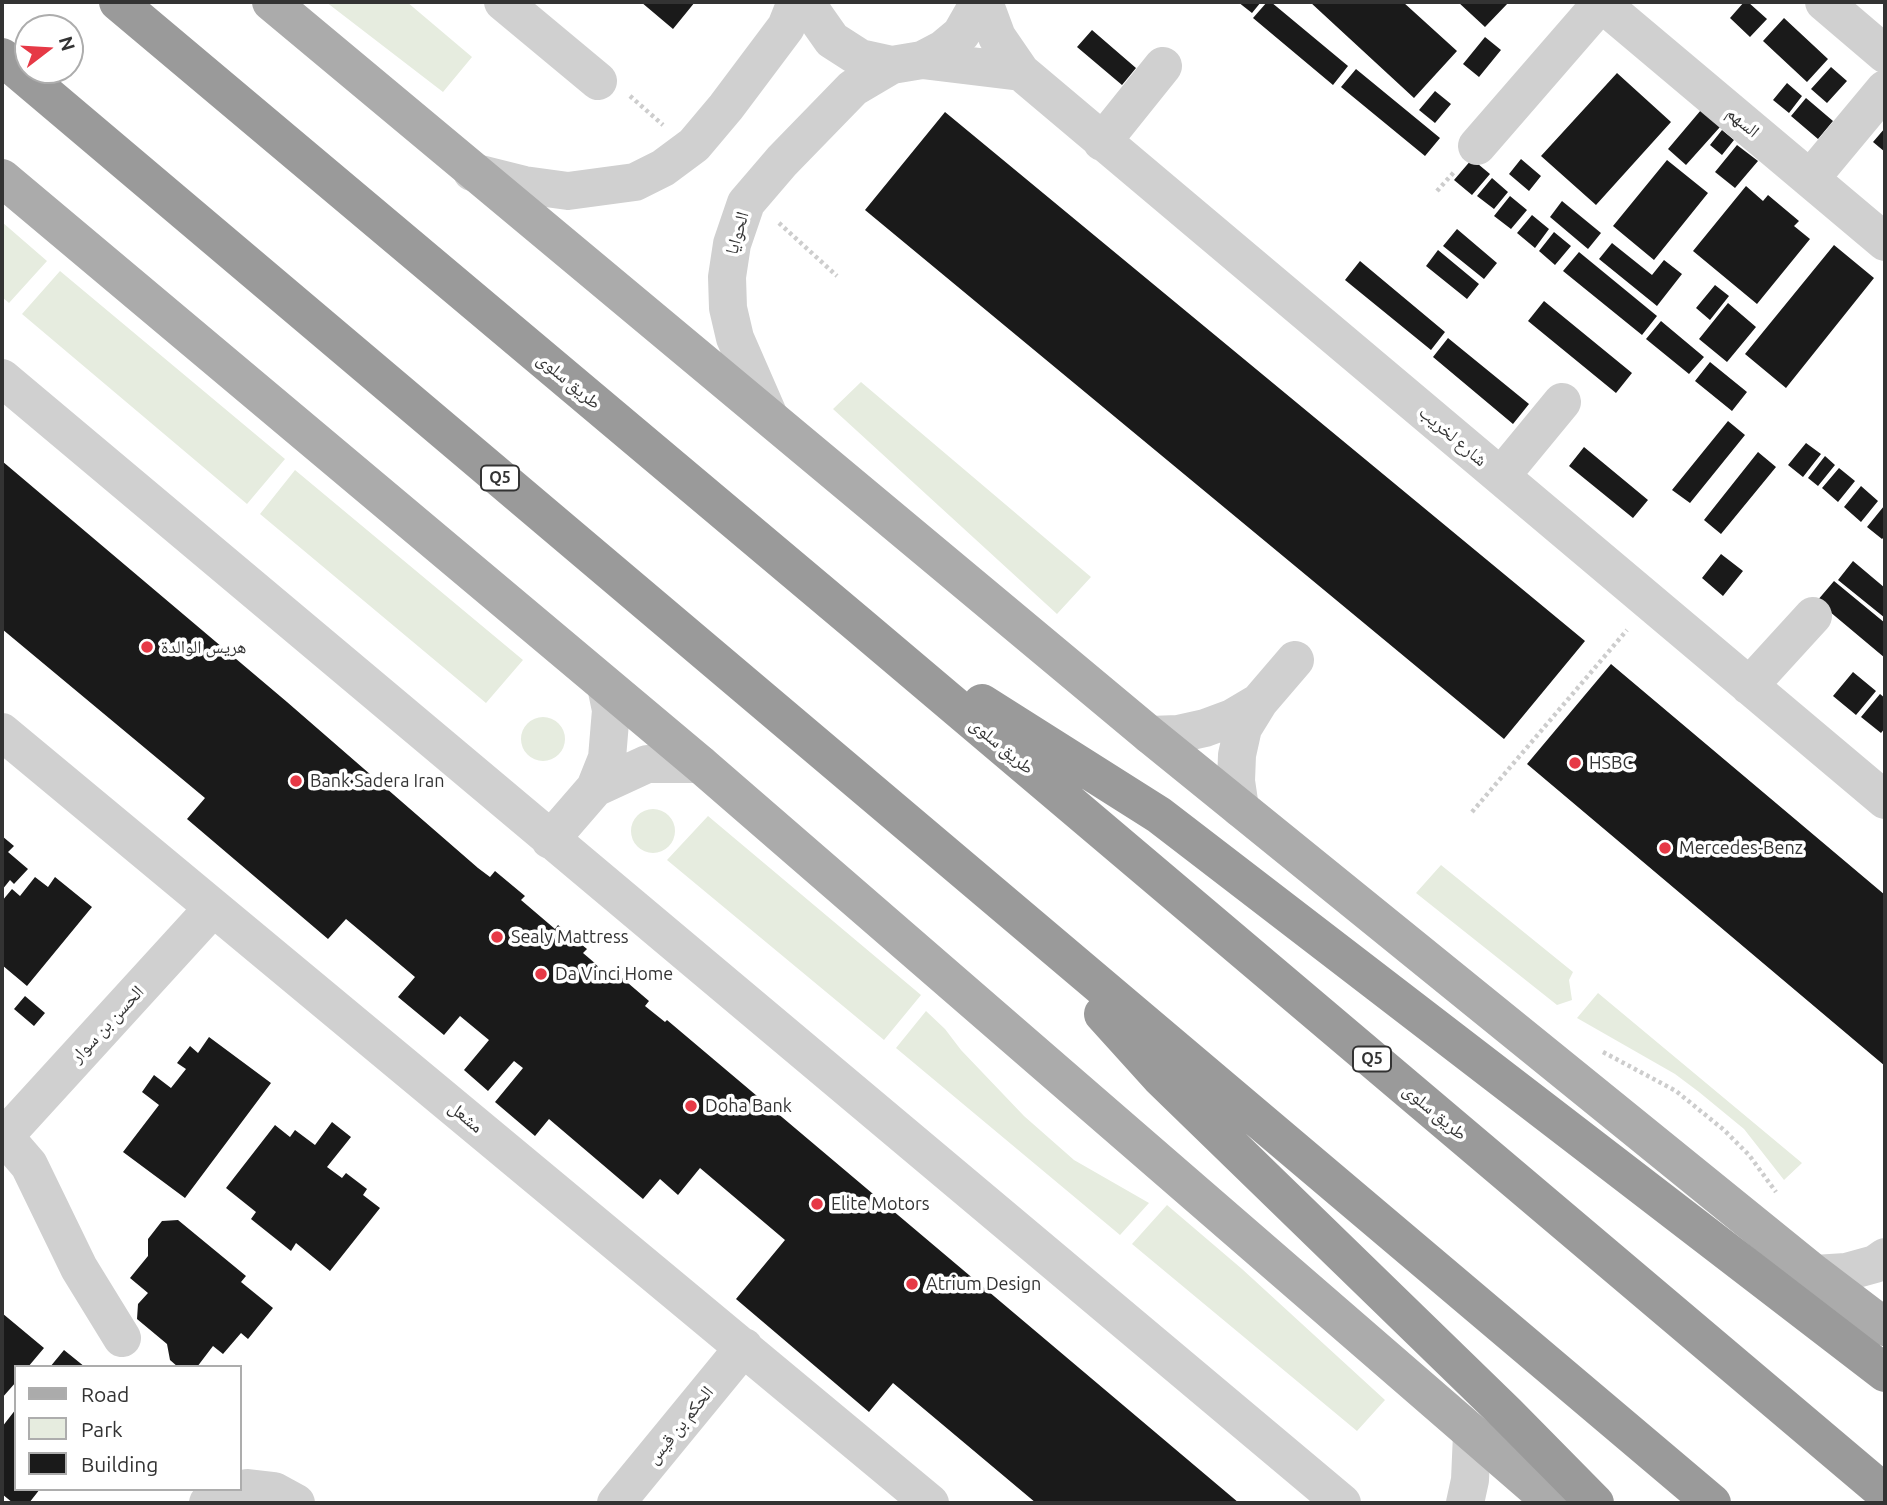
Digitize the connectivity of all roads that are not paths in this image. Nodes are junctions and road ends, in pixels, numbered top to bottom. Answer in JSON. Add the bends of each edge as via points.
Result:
{"nodes":[{"id":1,"x":118,"y":2,"type":"edge"},
{"id":2,"x":271,"y":2,"type":"edge"},
{"id":3,"x":503,"y":2,"type":"edge"},
{"id":4,"x":796,"y":2,"type":"edge"},
{"id":5,"x":810,"y":2,"type":"edge"},
{"id":6,"x":977,"y":2,"type":"edge"},
{"id":7,"x":984,"y":2,"type":"edge"},
{"id":8,"x":1602,"y":2,"type":"edge"},
{"id":9,"x":1826,"y":3,"type":"edge"},
{"id":10,"x":1885,"y":54,"type":"edge"},
{"id":11,"x":2,"y":57,"type":"edge"},
{"id":12,"x":907,"y":62,"type":"junction"},
{"id":13,"x":1163,"y":66,"type":"dead end"},
{"id":14,"x":1020,"y":72,"type":"junction"},
{"id":15,"x":598,"y":81,"type":"road end"},
{"id":16,"x":1885,"y":89,"type":"edge"},
{"id":17,"x":1102,"y":142,"type":"junction"},
{"id":18,"x":1477,"y":146,"type":"dead end"},
{"id":19,"x":472,"y":172,"type":"junction"},
{"id":20,"x":2,"y":178,"type":"edge"},
{"id":21,"x":1811,"y":179,"type":"junction"},
{"id":22,"x":1885,"y":242,"type":"edge"},
{"id":23,"x":2,"y":378,"type":"edge"},
{"id":24,"x":1562,"y":402,"type":"dead end"},
{"id":25,"x":769,"y":416,"type":"junction"},
{"id":26,"x":1502,"y":476,"type":"junction"},
{"id":27,"x":1813,"y":616,"type":"dead end"},
{"id":28,"x":859,"y":625,"type":"junction"},
{"id":29,"x":1295,"y":660,"type":"dead end"},
{"id":30,"x":606,"y":686,"type":"junction"},
{"id":31,"x":1749,"y":686,"type":"junction"},
{"id":32,"x":1259,"y":702,"type":"junction"},
{"id":33,"x":2,"y":732,"type":"edge"},
{"id":34,"x":1150,"y":735,"type":"junction"},
{"id":35,"x":700,"y":764,"type":"junction"},
{"id":36,"x":595,"y":788,"type":"junction"},
{"id":37,"x":1885,"y":800,"type":"edge"},
{"id":38,"x":1240,"y":808,"type":"junction"},
{"id":39,"x":550,"y":840,"type":"junction"},
{"id":40,"x":998,"y":899,"type":"junction"},
{"id":41,"x":213,"y":908,"type":"junction"},
{"id":42,"x":3,"y":1138,"type":"edge"},
{"id":43,"x":1885,"y":1257,"type":"edge"},
{"id":44,"x":1815,"y":1273,"type":"junction"},
{"id":45,"x":1885,"y":1327,"type":"edge"},
{"id":46,"x":122,"y":1338,"type":"dead end"},
{"id":47,"x":744,"y":1347,"type":"junction"},
{"id":48,"x":1885,"y":1373,"type":"edge"},
{"id":49,"x":1472,"y":1434,"type":"junction"},
{"id":50,"x":242,"y":1489,"type":"edge"},
{"id":51,"x":233,"y":1491,"type":"edge"},
{"id":52,"x":1885,"y":1493,"type":"edge"},
{"id":53,"x":1539,"y":1502,"type":"edge"},
{"id":54,"x":208,"y":1503,"type":"edge"},
{"id":55,"x":296,"y":1503,"type":"edge"},
{"id":56,"x":616,"y":1503,"type":"edge"},
{"id":57,"x":930,"y":1503,"type":"edge"},
{"id":58,"x":1342,"y":1503,"type":"edge"},
{"id":59,"x":1465,"y":1503,"type":"edge"},
{"id":60,"x":1595,"y":1503,"type":"edge"},
{"id":61,"x":1712,"y":1503,"type":"edge"}],
"edges":[{"from":1,"to":28,"type":"highway","name":"طريق سلوى","number":"Q5"},
{"from":2,"to":19,"type":"main road"},
{"from":3,"to":15,"type":"street"},
{"from":4,"to":19,"type":"street","via":[[786,27],[726,107],[694,145],[663,168],[635,182],[568,191]]},
{"from":5,"to":12,"type":"street","via":[[832,40],[860,58]]},
{"from":6,"to":12,"type":"street","name":"الحوايا","via":[[961,34],[943,49]]},
{"from":7,"to":14,"type":"street","name":"شارع لخريب","via":[[997,37]]},
{"from":8,"to":18,"type":"street","name":"السهم"},
{"from":8,"to":21,"type":"street","name":"السهم"},
{"from":9,"to":10,"type":"street"},
{"from":11,"to":40,"type":"highway","number":"Q5"},
{"from":12,"to":14,"type":"street"},
{"from":12,"to":25,"type":"street","name":"الحوايا","via":[[853,88],[746,203],[732,244],[728,308],[735,338]]},
{"from":13,"to":17,"type":"street"},
{"from":14,"to":17,"type":"street","name":"شارع لخريب"},
{"from":16,"to":21,"type":"street"},
{"from":17,"to":26,"type":"street","name":"شارع لخريب"},
{"from":19,"to":25,"type":"main road"},
{"from":20,"to":30,"type":"main road"},
{"from":21,"to":22,"type":"street","name":"السهم"},
{"from":23,"to":39,"type":"street"},
{"from":24,"to":26,"type":"street"},
{"from":25,"to":34,"type":"main road"},
{"from":26,"to":31,"type":"street","name":"شارع لخريب"},
{"from":27,"to":31,"type":"street"},
{"from":28,"to":48,"type":"highway","via":[[1159,816]]},
{"from":28,"to":52,"type":"highway","name":"طريق سلوى","number":"Q5"},
{"from":29,"to":32,"type":"street"},
{"from":30,"to":35,"type":"main road"},
{"from":30,"to":36,"type":"street","via":[[610,731],[607,758]]},
{"from":31,"to":37,"type":"street","name":"شارع لخريب"},
{"from":32,"to":34,"type":"street","via":[[1205,728]]},
{"from":32,"to":38,"type":"street","via":[[1243,728],[1237,755]]},
{"from":33,"to":41,"type":"street","name":"مشعل"},
{"from":34,"to":38,"type":"main road"},
{"from":35,"to":36,"type":"street","via":[[648,764]]},
{"from":35,"to":49,"type":"main road"},
{"from":36,"to":39,"type":"street"},
{"from":38,"to":44,"type":"main road"},
{"from":39,"to":58,"type":"street"},
{"from":40,"to":60,"type":"highway","via":[[1160,1077]]},
{"from":40,"to":61,"type":"highway","number":"Q5"},
{"from":41,"to":42,"type":"street","name":"الحسن بن سوار"},
{"from":41,"to":47,"type":"street","name":"مشعل"},
{"from":42,"to":46,"type":"street","via":[[29,1165],[75,1260]]},
{"from":43,"to":44,"type":"street","via":[[1846,1272]]},
{"from":44,"to":45,"type":"main road"},
{"from":47,"to":56,"type":"street","name":"الحكم بن قيس"},
{"from":47,"to":57,"type":"street","name":"مشعل"},
{"from":49,"to":53,"type":"main road"},
{"from":49,"to":59,"type":"street"},
{"from":50,"to":55,"type":"street","via":[[274,1491]]},
{"from":51,"to":54,"type":"street"}]}
